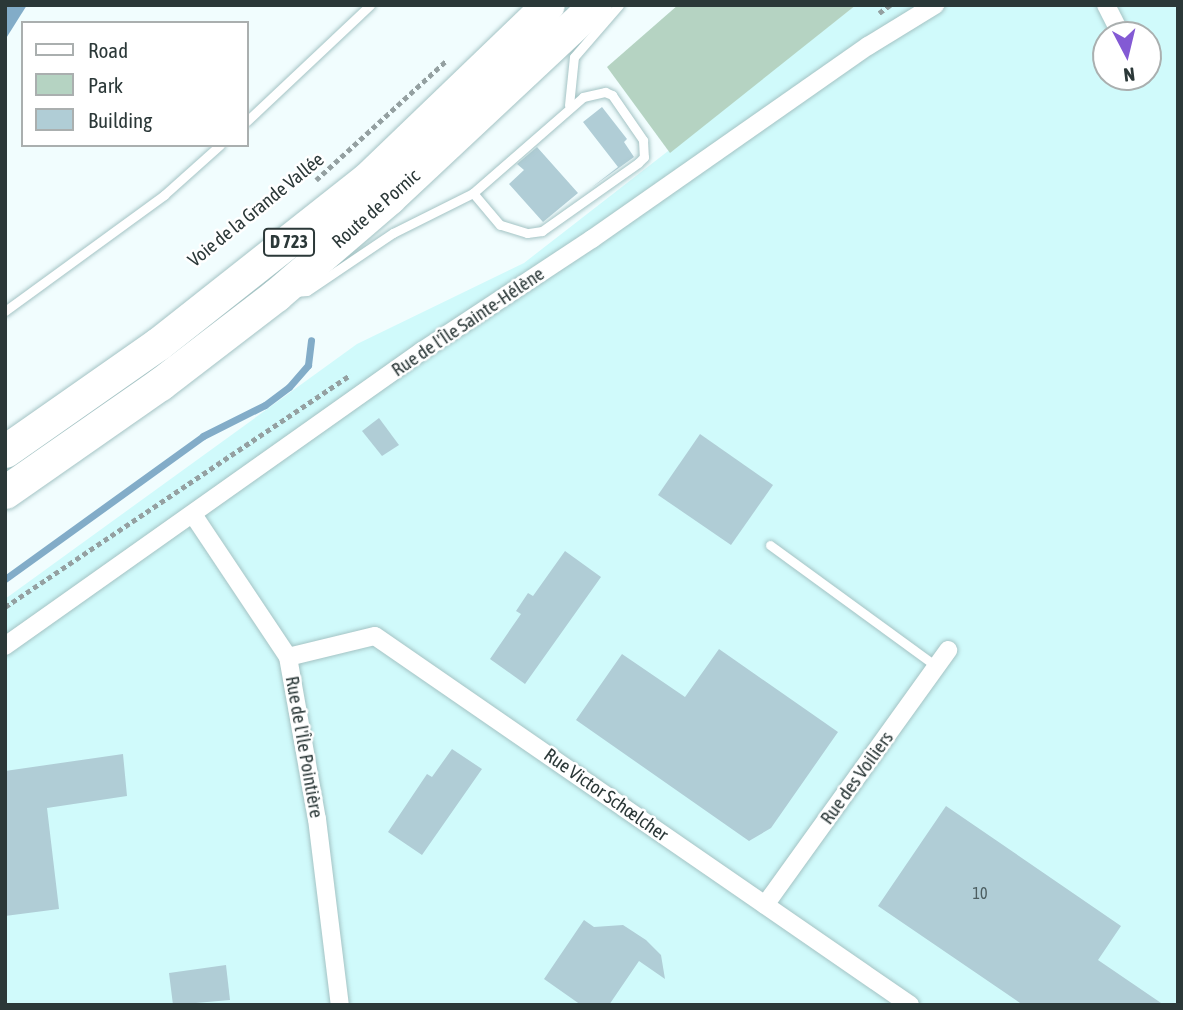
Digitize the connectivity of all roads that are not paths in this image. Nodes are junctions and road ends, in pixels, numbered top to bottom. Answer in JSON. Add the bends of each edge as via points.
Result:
{"nodes":[{"id":1,"x":370,"y":5,"type":"edge"},
{"id":2,"x":548,"y":5,"type":"edge"},
{"id":3,"x":595,"y":5,"type":"edge"},
{"id":4,"x":619,"y":5,"type":"edge"},
{"id":5,"x":935,"y":5,"type":"edge"},
{"id":6,"x":1106,"y":5,"type":"edge"},
{"id":7,"x":1114,"y":21,"type":"edge"},
{"id":8,"x":569,"y":105,"type":"junction"},
{"id":9,"x":248,"y":120,"type":"edge"},
{"id":10,"x":218,"y":147,"type":"edge"},
{"id":11,"x":474,"y":193,"type":"junction"},
{"id":12,"x":276,"y":295,"type":"junction"},
{"id":13,"x":5,"y":311,"type":"edge"},
{"id":14,"x":5,"y":451,"type":"edge"},
{"id":15,"x":5,"y":492,"type":"edge"},
{"id":16,"x":194,"y":516,"type":"junction"},
{"id":17,"x":770,"y":545,"type":"dead end"},
{"id":18,"x":5,"y":646,"type":"edge"},
{"id":19,"x":948,"y":650,"type":"dead end"},
{"id":20,"x":288,"y":657,"type":"junction"},
{"id":21,"x":937,"y":667,"type":"junction"},
{"id":22,"x":765,"y":905,"type":"junction"},
{"id":23,"x":340,"y":1005,"type":"edge"},
{"id":24,"x":910,"y":1005,"type":"edge"}],
"edges":[{"from":1,"to":9,"type":"lane"},
{"from":2,"to":14,"type":"highway","name":"Route de Pornic","number":"D 723","via":[[366,180],[158,344]]},
{"from":3,"to":12,"type":"highway","name":"Route de Pornic","number":"D 723","via":[[398,190]]},
{"from":4,"to":8,"type":"lane","via":[[574,57]]},
{"from":5,"to":16,"type":"street","name":"Rue de l'Île Sainte-Hélène","via":[[422,351]]},
{"from":6,"to":7,"type":"street"},
{"from":8,"to":11,"type":"lane"},
{"from":8,"to":11,"type":"lane","via":[[596,93],[612,95],[643,140],[644,156],[542,231],[527,233],[499,225]]},
{"from":10,"to":13,"type":"lane","via":[[164,195]]},
{"from":11,"to":12,"type":"lane","via":[[368,248],[307,290]]},
{"from":12,"to":15,"type":"highway","name":"Route de Pornic","number":"D 723","via":[[160,384]]},
{"from":16,"to":18,"type":"street","name":"Rue de l'Île Sainte-Hélène"},
{"from":16,"to":20,"type":"street","name":"Rue de l'Île Pointière"},
{"from":17,"to":21,"type":"lane"},
{"from":19,"to":21,"type":"street","name":"Rue des Voiliers"},
{"from":20,"to":22,"type":"street","name":"Rue Victor Schœlcher","via":[[374,636]]},
{"from":20,"to":23,"type":"street","name":"Rue de l'Île Pointière","via":[[317,819]]},
{"from":21,"to":22,"type":"street","name":"Rue des Voiliers"},
{"from":22,"to":24,"type":"street","name":"Rue Victor Schœlcher"}]}
